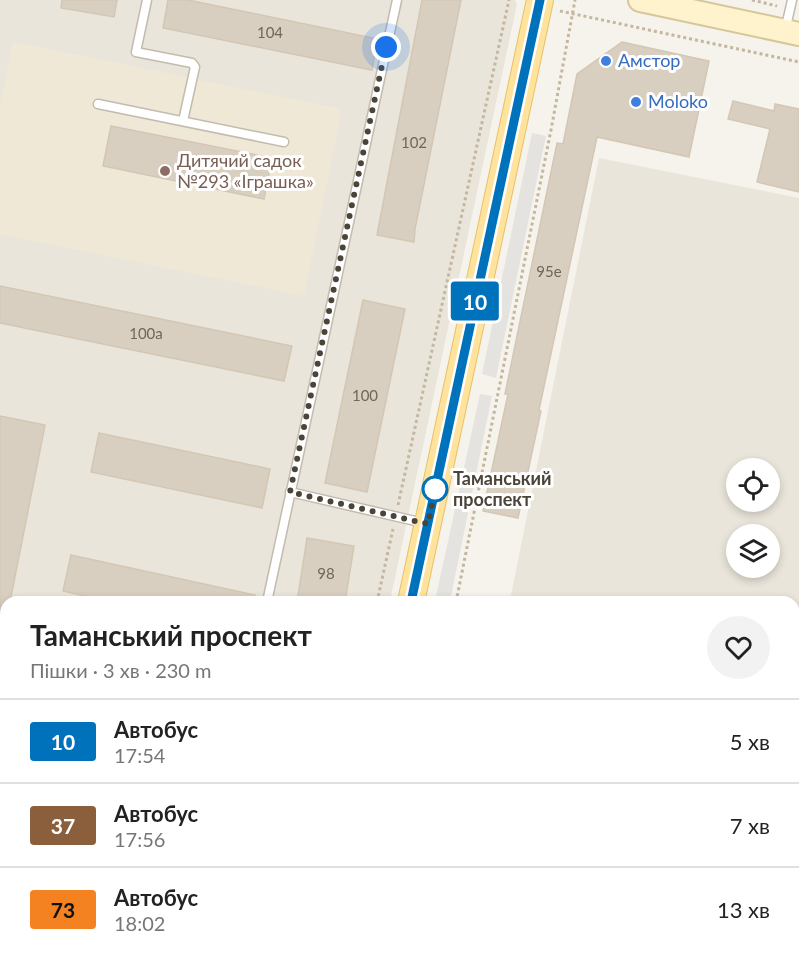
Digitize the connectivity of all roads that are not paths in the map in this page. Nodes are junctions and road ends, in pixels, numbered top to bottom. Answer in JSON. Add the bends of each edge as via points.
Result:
{"nodes":[{"id":1,"x":147,"y":0,"type":"edge"},
{"id":2,"x":397,"y":0,"type":"edge"},
{"id":3,"x":640,"y":0,"type":"edge"},
{"id":4,"x":792,"y":0,"type":"edge"},
{"id":5,"x":539,"y":3,"type":"edge"},
{"id":6,"x":696,"y":6,"type":"edge"},
{"id":7,"x":792,"y":33,"type":"edge"},
{"id":8,"x":98,"y":104,"type":"dead end"},
{"id":9,"x":183,"y":122,"type":"junction"},
{"id":10,"x":284,"y":142,"type":"dead end"},
{"id":11,"x":290,"y":492,"type":"junction"},
{"id":12,"x":428,"y":524,"type":"junction"},
{"id":13,"x":268,"y":596,"type":"edge"},
{"id":14,"x":412,"y":596,"type":"edge"}],
"edges":[{"from":1,"to":9,"type":"lane","via":[[136,52],[192,63],[195,67]]},
{"from":2,"to":11,"type":"lane"},
{"from":3,"to":6,"type":"street"},
{"from":4,"to":7,"type":"lane"},
{"from":5,"to":12,"type":"main road"},
{"from":6,"to":7,"type":"street"},
{"from":8,"to":9,"type":"lane"},
{"from":9,"to":10,"type":"lane"},
{"from":11,"to":12,"type":"lane"},
{"from":11,"to":13,"type":"lane"},
{"from":12,"to":14,"type":"main road"}]}
